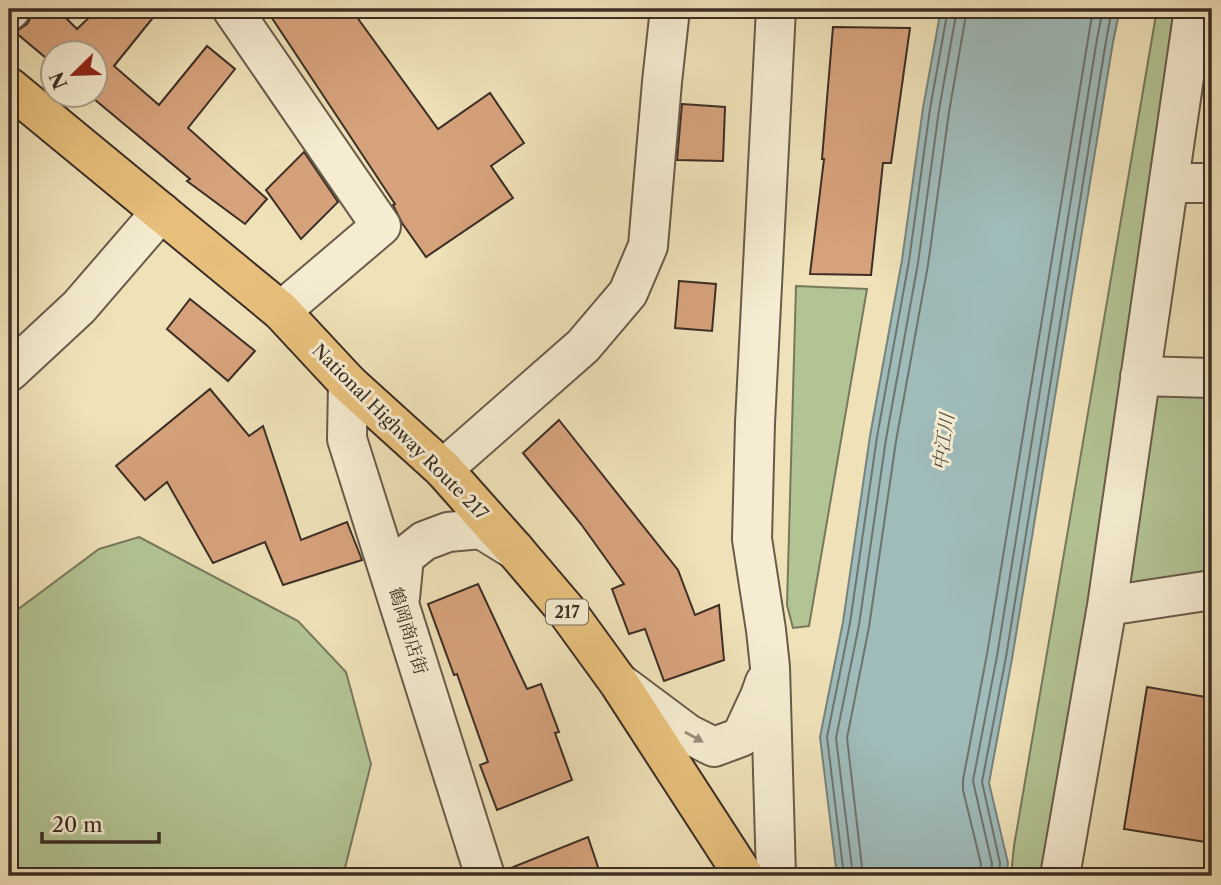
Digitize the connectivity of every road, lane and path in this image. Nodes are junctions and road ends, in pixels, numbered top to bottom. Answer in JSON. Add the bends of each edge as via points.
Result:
{"nodes":[{"id":1,"x":232,"y":9,"type":"edge"},
{"id":2,"x":670,"y":9,"type":"edge"},
{"id":3,"x":776,"y":9,"type":"edge"},
{"id":4,"x":1194,"y":9,"type":"edge"},
{"id":5,"x":9,"y":87,"type":"edge"},
{"id":6,"x":1169,"y":183,"type":"junction"},
{"id":7,"x":1212,"y":183,"type":"edge"},
{"id":8,"x":161,"y":212,"type":"junction"},
{"id":9,"x":281,"y":311,"type":"junction"},
{"id":10,"x":9,"y":372,"type":"edge"},
{"id":11,"x":1140,"y":376,"type":"junction"},
{"id":12,"x":1212,"y":378,"type":"edge"},
{"id":13,"x":348,"y":383,"type":"junction"},
{"id":14,"x":443,"y":469,"type":"junction"},
{"id":15,"x":515,"y":550,"type":"junction"},
{"id":16,"x":1212,"y":590,"type":"edge"},
{"id":17,"x":399,"y":604,"type":"junction"},
{"id":18,"x":1107,"y":606,"type":"junction"},
{"id":19,"x":770,"y":667,"type":"junction"},
{"id":20,"x":619,"y":683,"type":"junction"},
{"id":21,"x":485,"y":876,"type":"edge"},
{"id":22,"x":744,"y":876,"type":"edge"},
{"id":23,"x":776,"y":876,"type":"edge"},
{"id":24,"x":1060,"y":876,"type":"edge"}],
"edges":[{"from":1,"to":9,"type":"street","via":[[381,226]]},
{"from":2,"to":14,"type":"street","via":[[648,246],[628,293],[583,346]]},
{"from":3,"to":19,"type":"street","via":[[752,539]]},
{"from":4,"to":6,"type":"street"},
{"from":5,"to":8,"type":"highway","name":"National Highway Route 217","number":"217"},
{"from":6,"to":7,"type":"street"},
{"from":6,"to":11,"type":"street"},
{"from":8,"to":9,"type":"highway","name":"National Highway Route 217","number":"217"},
{"from":8,"to":10,"type":"street","via":[[79,307]]},
{"from":9,"to":13,"type":"highway","name":"National Highway Route 217","number":"217"},
{"from":11,"to":12,"type":"street"},
{"from":11,"to":18,"type":"street"},
{"from":13,"to":14,"type":"highway","name":"National Highway Route 217","number":"217"},
{"from":13,"to":17,"type":"street","name":"鶴岡商店街","via":[[347,439]]},
{"from":14,"to":15,"type":"highway","name":"National Highway Route 217","number":"217"},
{"from":15,"to":17,"type":"street","via":[[481,529],[449,532],[424,541],[404,557]]},
{"from":15,"to":20,"type":"highway","name":"National Highway Route 217","number":"217"},
{"from":16,"to":18,"type":"street"},
{"from":17,"to":21,"type":"street","name":"鶴岡商店街"},
{"from":18,"to":24,"type":"street"},
{"from":20,"to":19,"type":"street","one_way":true,"via":[[688,734],[714,747],[741,737]]},
{"from":19,"to":23,"type":"street"},
{"from":20,"to":22,"type":"highway","name":"National Highway Route 217","number":"217"}]}
